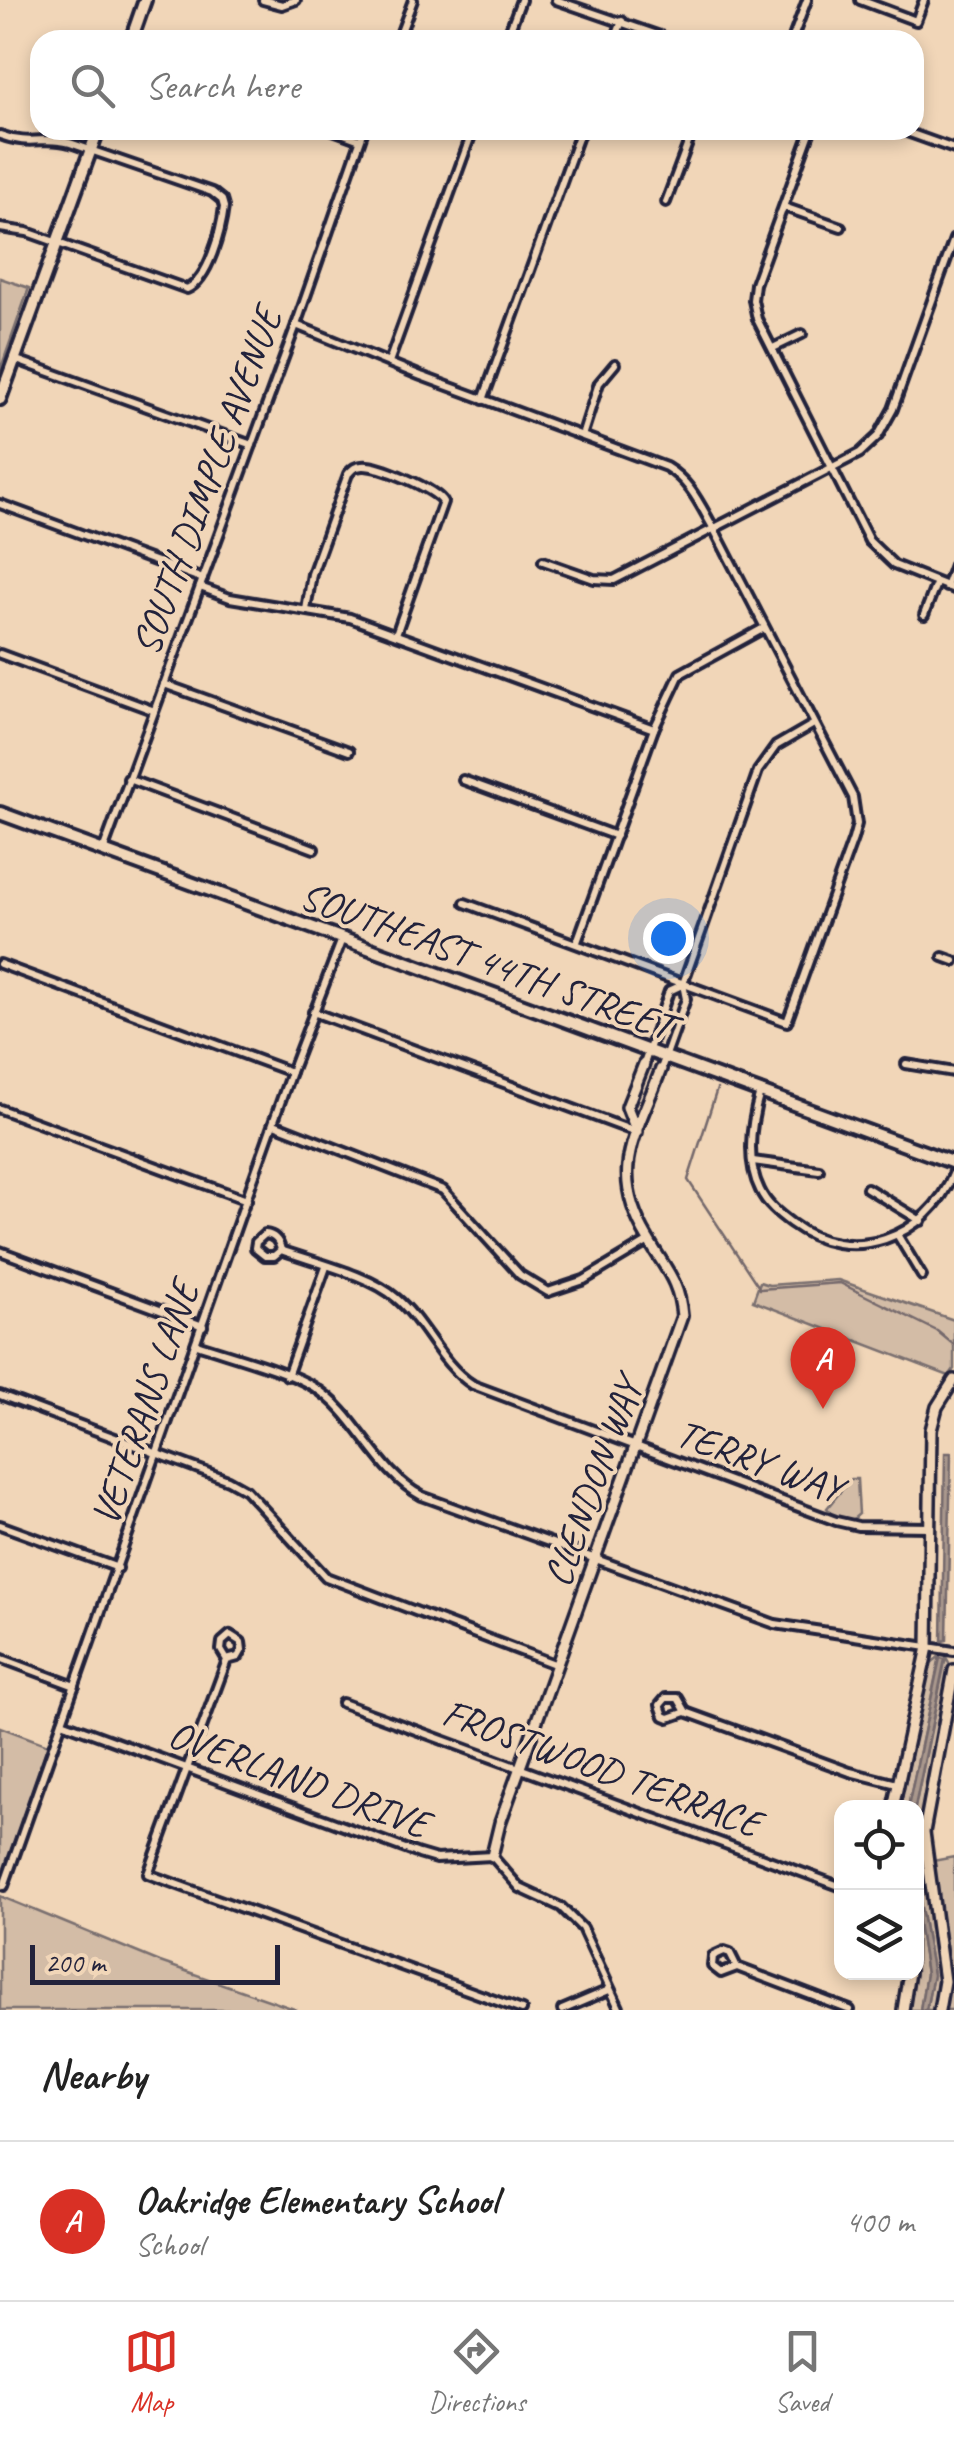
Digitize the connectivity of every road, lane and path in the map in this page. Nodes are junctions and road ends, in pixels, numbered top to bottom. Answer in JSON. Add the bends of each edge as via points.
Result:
{"nodes":[{"id":1,"x":145,"y":0,"type":"edge"},
{"id":2,"x":263,"y":0,"type":"edge"},
{"id":3,"x":413,"y":0,"type":"edge"},
{"id":4,"x":521,"y":0,"type":"edge"},
{"id":5,"x":556,"y":0,"type":"edge"},
{"id":6,"x":807,"y":0,"type":"edge"},
{"id":7,"x":860,"y":0,"type":"edge"},
{"id":8,"x":924,"y":0,"type":"edge"},
{"id":9,"x":294,"y":2,"type":"edge"},
{"id":10,"x":622,"y":21,"type":"junction"},
{"id":11,"x":134,"y":30,"type":"edge"},
{"id":12,"x":402,"y":30,"type":"edge"},
{"id":13,"x":510,"y":30,"type":"edge"},
{"id":14,"x":618,"y":30,"type":"edge"},
{"id":15,"x":646,"y":30,"type":"edge"},
{"id":16,"x":796,"y":30,"type":"edge"},
{"id":17,"x":0,"y":135,"type":"edge"},
{"id":18,"x":924,"y":139,"type":"edge"},
{"id":19,"x":52,"y":140,"type":"edge"},
{"id":20,"x":63,"y":140,"type":"edge"},
{"id":21,"x":94,"y":140,"type":"edge"},
{"id":22,"x":360,"y":140,"type":"edge"},
{"id":23,"x":469,"y":140,"type":"edge"},
{"id":24,"x":577,"y":140,"type":"edge"},
{"id":25,"x":688,"y":140,"type":"edge"},
{"id":26,"x":807,"y":140,"type":"edge"},
{"id":27,"x":91,"y":150,"type":"junction"},
{"id":28,"x":954,"y":150,"type":"edge"},
{"id":29,"x":666,"y":202,"type":"dead end"},
{"id":30,"x":784,"y":207,"type":"junction"},
{"id":31,"x":0,"y":228,"type":"edge"},
{"id":32,"x":841,"y":228,"type":"dead end"},
{"id":33,"x":954,"y":239,"type":"edge"},
{"id":34,"x":56,"y":243,"type":"junction"},
{"id":35,"x":296,"y":325,"type":"junction"},
{"id":36,"x":802,"y":334,"type":"dead end"},
{"id":37,"x":773,"y":348,"type":"junction"},
{"id":38,"x":14,"y":359,"type":"junction"},
{"id":39,"x":388,"y":362,"type":"junction"},
{"id":40,"x":616,"y":364,"type":"dead end"},
{"id":41,"x":0,"y":398,"type":"edge"},
{"id":42,"x":483,"y":400,"type":"junction"},
{"id":43,"x":582,"y":436,"type":"junction"},
{"id":44,"x":252,"y":446,"type":"junction"},
{"id":45,"x":833,"y":468,"type":"junction"},
{"id":46,"x":0,"y":504,"type":"edge"},
{"id":47,"x":714,"y":530,"type":"junction"},
{"id":48,"x":543,"y":561,"type":"dead end"},
{"id":49,"x":954,"y":565,"type":"edge"},
{"id":50,"x":201,"y":583,"type":"junction"},
{"id":51,"x":936,"y":583,"type":"junction"},
{"id":52,"x":950,"y":588,"type":"edge"},
{"id":53,"x":306,"y":610,"type":"junction"},
{"id":54,"x":924,"y":615,"type":"dead end"},
{"id":55,"x":764,"y":628,"type":"junction"},
{"id":56,"x":396,"y":634,"type":"junction"},
{"id":57,"x":0,"y":654,"type":"edge"},
{"id":58,"x":164,"y":684,"type":"junction"},
{"id":59,"x":152,"y":710,"type":"junction"},
{"id":60,"x":814,"y":724,"type":"junction"},
{"id":61,"x":654,"y":729,"type":"junction"},
{"id":62,"x":348,"y":750,"type":"dead end"},
{"id":63,"x":128,"y":779,"type":"junction"},
{"id":64,"x":463,"y":780,"type":"dead end"},
{"id":65,"x":0,"y":813,"type":"edge"},
{"id":66,"x":616,"y":836,"type":"junction"},
{"id":67,"x":314,"y":849,"type":"dead end"},
{"id":68,"x":103,"y":852,"type":"junction"},
{"id":69,"x":464,"y":903,"type":"dead end"},
{"id":70,"x":342,"y":939,"type":"junction"},
{"id":71,"x":577,"y":942,"type":"junction"},
{"id":72,"x":943,"y":957,"type":"dead end"},
{"id":73,"x":954,"y":961,"type":"edge"},
{"id":74,"x":0,"y":964,"type":"edge"},
{"id":75,"x":683,"y":984,"type":"junction"},
{"id":76,"x":313,"y":1012,"type":"junction"},
{"id":77,"x":648,"y":1051,"type":"junction"},
{"id":78,"x":666,"y":1057,"type":"junction"},
{"id":79,"x":644,"y":1064,"type":"joint"},
{"id":80,"x":906,"y":1064,"type":"dead end"},
{"id":81,"x":661,"y":1070,"type":"joint"},
{"id":82,"x":292,"y":1072,"type":"junction"},
{"id":83,"x":954,"y":1072,"type":"edge"},
{"id":84,"x":634,"y":1090,"type":"junction"},
{"id":85,"x":760,"y":1092,"type":"junction"},
{"id":86,"x":651,"y":1096,"type":"junction"},
{"id":87,"x":0,"y":1108,"type":"edge"},
{"id":88,"x":274,"y":1124,"type":"junction"},
{"id":89,"x":637,"y":1132,"type":"junction"},
{"id":90,"x":752,"y":1161,"type":"junction"},
{"id":91,"x":954,"y":1164,"type":"edge"},
{"id":92,"x":819,"y":1170,"type":"dead end"},
{"id":93,"x":954,"y":1172,"type":"edge"},
{"id":94,"x":868,"y":1188,"type":"dead end"},
{"id":95,"x":247,"y":1200,"type":"junction"},
{"id":96,"x":922,"y":1221,"type":"junction"},
{"id":97,"x":898,"y":1236,"type":"junction"},
{"id":98,"x":649,"y":1241,"type":"junction"},
{"id":99,"x":281,"y":1250,"type":"dead end"},
{"id":100,"x":0,"y":1251,"type":"edge"},
{"id":101,"x":326,"y":1267,"type":"junction"},
{"id":102,"x":922,"y":1276,"type":"dead end"},
{"id":103,"x":203,"y":1326,"type":"junction"},
{"id":104,"x":198,"y":1344,"type":"junction"},
{"id":105,"x":287,"y":1376,"type":"junction"},
{"id":106,"x":954,"y":1380,"type":"edge"},
{"id":107,"x":0,"y":1395,"type":"edge"},
{"id":108,"x":637,"y":1447,"type":"junction"},
{"id":109,"x":158,"y":1455,"type":"junction"},
{"id":110,"x":0,"y":1525,"type":"edge"},
{"id":111,"x":932,"y":1527,"type":"junction"},
{"id":112,"x":595,"y":1560,"type":"junction"},
{"id":113,"x":118,"y":1568,"type":"junction"},
{"id":114,"x":933,"y":1648,"type":"junction"},
{"id":115,"x":951,"y":1651,"type":"edge"},
{"id":116,"x":0,"y":1658,"type":"edge"},
{"id":117,"x":227,"y":1660,"type":"dead end"},
{"id":118,"x":557,"y":1665,"type":"junction"},
{"id":119,"x":954,"y":1670,"type":"edge"},
{"id":120,"x":75,"y":1686,"type":"junction"},
{"id":121,"x":342,"y":1703,"type":"dead end"},
{"id":122,"x":686,"y":1712,"type":"dead end"},
{"id":123,"x":949,"y":1717,"type":"edge"},
{"id":124,"x":62,"y":1722,"type":"junction"},
{"id":125,"x":521,"y":1769,"type":"junction"},
{"id":126,"x":186,"y":1770,"type":"junction"},
{"id":127,"x":898,"y":1784,"type":"junction"},
{"id":128,"x":895,"y":1800,"type":"edge"},
{"id":129,"x":492,"y":1856,"type":"junction"},
{"id":130,"x":834,"y":1884,"type":"edge"},
{"id":131,"x":4,"y":1886,"type":"dead end"},
{"id":132,"x":737,"y":1967,"type":"dead end"},
{"id":133,"x":908,"y":1980,"type":"edge"},
{"id":134,"x":609,"y":1990,"type":"junction"},
{"id":135,"x":492,"y":1999,"type":"junction"},
{"id":136,"x":488,"y":2008,"type":"edge"},
{"id":137,"x":522,"y":2010,"type":"edge"},
{"id":138,"x":562,"y":2010,"type":"edge"},
{"id":139,"x":620,"y":2010,"type":"edge"},
{"id":140,"x":850,"y":2010,"type":"edge"},
{"id":141,"x":903,"y":2010,"type":"edge"},
{"id":142,"x":940,"y":2010,"type":"edge"}],
"edges":[{"from":1,"to":11,"type":"main road"},
{"from":2,"to":9,"type":"street"},
{"from":3,"to":12,"type":"street"},
{"from":4,"to":13,"type":"street"},
{"from":5,"to":10,"type":"street"},
{"from":6,"to":16,"type":"street"},
{"from":7,"to":8,"type":"street","via":[[916,21]]},
{"from":10,"to":14,"type":"street"},
{"from":10,"to":15,"type":"street"},
{"from":17,"to":19,"type":"street","via":[[30,143]]},
{"from":18,"to":28,"type":"street"},
{"from":20,"to":27,"type":"street"},
{"from":21,"to":27,"type":"main road"},
{"from":22,"to":35,"type":"street","name":"SOUTH DIMPLE AVENUE"},
{"from":23,"to":39,"type":"street"},
{"from":24,"to":42,"type":"street"},
{"from":25,"to":29,"type":"street"},
{"from":26,"to":30,"type":"street"},
{"from":27,"to":34,"type":"main road"},
{"from":27,"to":34,"type":"street","via":[[222,200],[223,219],[204,272],[187,289]]},
{"from":30,"to":32,"type":"street"},
{"from":30,"to":37,"type":"street","via":[[753,292],[757,319]]},
{"from":31,"to":34,"type":"street"},
{"from":33,"to":45,"type":"street","via":[[888,419],[868,447]]},
{"from":34,"to":38,"type":"main road"},
{"from":35,"to":39,"type":"street"},
{"from":35,"to":44,"type":"street","name":"SOUTH DIMPLE AVENUE"},
{"from":36,"to":37,"type":"street"},
{"from":37,"to":45,"type":"street"},
{"from":38,"to":41,"type":"main road"},
{"from":38,"to":44,"type":"street"},
{"from":39,"to":42,"type":"street"},
{"from":40,"to":43,"type":"street","via":[[599,383]]},
{"from":42,"to":43,"type":"street"},
{"from":43,"to":47,"type":"street","via":[[675,472]]},
{"from":44,"to":50,"type":"street","name":"SOUTH DIMPLE AVENUE"},
{"from":45,"to":47,"type":"street"},
{"from":45,"to":51,"type":"street","via":[[881,555]]},
{"from":46,"to":50,"type":"street"},
{"from":47,"to":48,"type":"street","via":[[614,580]]},
{"from":47,"to":55,"type":"street"},
{"from":49,"to":52,"type":"street"},
{"from":50,"to":53,"type":"street","via":[[230,598]]},
{"from":50,"to":58,"type":"street","name":"SOUTH DIMPLE AVENUE"},
{"from":51,"to":52,"type":"street"},
{"from":51,"to":54,"type":"street"},
{"from":53,"to":56,"type":"street"},
{"from":53,"to":56,"type":"street","via":[[312,574],[352,470],[370,466],[432,490],[443,502]]},
{"from":55,"to":60,"type":"street"},
{"from":55,"to":61,"type":"street","via":[[680,674]]},
{"from":56,"to":61,"type":"street"},
{"from":57,"to":59,"type":"street"},
{"from":58,"to":59,"type":"street","name":"SOUTH DIMPLE AVENUE"},
{"from":58,"to":62,"type":"street"},
{"from":59,"to":63,"type":"street","name":"SOUTH DIMPLE AVENUE"},
{"from":60,"to":75,"type":"street","name":"CLENDON WAY","via":[[764,759]]},
{"from":60,"to":75,"type":"street","via":[[852,797],[857,824],[788,1022]]},
{"from":61,"to":66,"type":"street"},
{"from":63,"to":67,"type":"street"},
{"from":63,"to":68,"type":"street","name":"SOUTH DIMPLE AVENUE"},
{"from":64,"to":66,"type":"street"},
{"from":65,"to":68,"type":"main road","name":"SOUTHEAST 44TH STREET"},
{"from":66,"to":71,"type":"street"},
{"from":68,"to":70,"type":"main road","name":"SOUTHEAST 44TH STREET"},
{"from":69,"to":71,"type":"street"},
{"from":70,"to":76,"type":"street","name":"VETERANS LANE"},
{"from":70,"to":77,"type":"main road","name":"SOUTHEAST 44TH STREET"},
{"from":71,"to":75,"type":"street"},
{"from":72,"to":73,"type":"street"},
{"from":74,"to":82,"type":"street"},
{"from":75,"to":77,"type":"street","name":"CLENDON WAY","via":[[669,991]]},
{"from":75,"to":78,"type":"street","name":"CLENDON WAY","via":[[686,999]]},
{"from":76,"to":82,"type":"street","name":"VETERANS LANE"},
{"from":76,"to":89,"type":"street"},
{"from":77,"to":78,"type":"main road","name":"SOUTHEAST 44TH STREET"},
{"from":77,"to":79,"type":"street","name":"CLENDON WAY"},
{"from":78,"to":81,"type":"street","name":"CLENDON WAY"},
{"from":78,"to":85,"type":"main road","name":"SOUTHEAST 44TH STREET"},
{"from":79,"to":84,"type":"street","name":"CLENDON WAY"},
{"from":80,"to":83,"type":"street"},
{"from":81,"to":86,"type":"street","name":"CLENDON WAY"},
{"from":82,"to":88,"type":"street","name":"VETERANS LANE"},
{"from":84,"to":86,"type":"street"},
{"from":84,"to":89,"type":"street","name":"CLENDON WAY","via":[[628,1107]]},
{"from":85,"to":90,"type":"street"},
{"from":85,"to":91,"type":"main road","name":"SOUTHEAST 44TH STREET"},
{"from":86,"to":89,"type":"street","name":"CLENDON WAY"},
{"from":87,"to":95,"type":"street"},
{"from":88,"to":95,"type":"street","name":"VETERANS LANE"},
{"from":88,"to":98,"type":"street","via":[[443,1190],[520,1275],[548,1292],[584,1280]]},
{"from":89,"to":98,"type":"street","name":"CLENDON WAY","via":[[626,1192]]},
{"from":90,"to":92,"type":"street"},
{"from":90,"to":97,"type":"street","via":[[766,1201],[806,1234],[834,1244]]},
{"from":93,"to":96,"type":"street"},
{"from":94,"to":96,"type":"street"},
{"from":95,"to":103,"type":"street","name":"VETERANS LANE"},
{"from":96,"to":97,"type":"street"},
{"from":97,"to":102,"type":"street"},
{"from":98,"to":108,"type":"street","name":"CLENDON WAY","via":[[677,1284],[682,1316]]},
{"from":99,"to":101,"type":"street","name":"TERRY WAY"},
{"from":100,"to":103,"type":"street"},
{"from":101,"to":105,"type":"street"},
{"from":101,"to":108,"type":"street","name":"TERRY WAY","via":[[397,1298],[458,1376],[473,1385]]},
{"from":103,"to":104,"type":"street","name":"VETERANS LANE"},
{"from":104,"to":105,"type":"street"},
{"from":104,"to":109,"type":"street","name":"VETERANS LANE"},
{"from":105,"to":112,"type":"street","via":[[314,1386],[410,1490]]},
{"from":106,"to":111,"type":"street","via":[[931,1430]]},
{"from":107,"to":109,"type":"street"},
{"from":108,"to":111,"type":"street","name":"TERRY WAY","via":[[836,1522]]},
{"from":108,"to":112,"type":"street","name":"CLENDON WAY"},
{"from":109,"to":113,"type":"street","name":"VETERANS LANE"},
{"from":109,"to":118,"type":"street","via":[[246,1490],[326,1577]]},
{"from":110,"to":113,"type":"street"},
{"from":111,"to":114,"type":"street"},
{"from":112,"to":114,"type":"street","via":[[796,1630]]},
{"from":112,"to":118,"type":"street","name":"CLENDON WAY"},
{"from":113,"to":120,"type":"street","name":"VETERANS LANE"},
{"from":114,"to":115,"type":"street"},
{"from":114,"to":127,"type":"street"},
{"from":116,"to":120,"type":"street"},
{"from":117,"to":126,"type":"street"},
{"from":118,"to":125,"type":"street","name":"CLENDON WAY"},
{"from":119,"to":123,"type":"street"},
{"from":120,"to":124,"type":"street","name":"VETERANS LANE"},
{"from":121,"to":125,"type":"street","name":"FROSTWOOD TERRACE"},
{"from":122,"to":127,"type":"street"},
{"from":123,"to":142,"type":"street","via":[[924,1832],[944,1981]]},
{"from":124,"to":126,"type":"street","name":"OVERLAND DRIVE"},
{"from":124,"to":131,"type":"street","name":"VETERANS LANE"},
{"from":125,"to":129,"type":"street","name":"CLENDON WAY"},
{"from":125,"to":130,"type":"street","name":"FROSTWOOD TERRACE"},
{"from":126,"to":129,"type":"street","name":"OVERLAND DRIVE","via":[[436,1860]]},
{"from":126,"to":135,"type":"street","via":[[148,1874]]},
{"from":127,"to":128,"type":"street"},
{"from":129,"to":134,"type":"street","via":[[520,1888],[571,1915]]},
{"from":132,"to":140,"type":"street"},
{"from":133,"to":141,"type":"street"},
{"from":134,"to":138,"type":"street"},
{"from":134,"to":139,"type":"street"},
{"from":135,"to":136,"type":"street"},
{"from":135,"to":137,"type":"street"}]}
